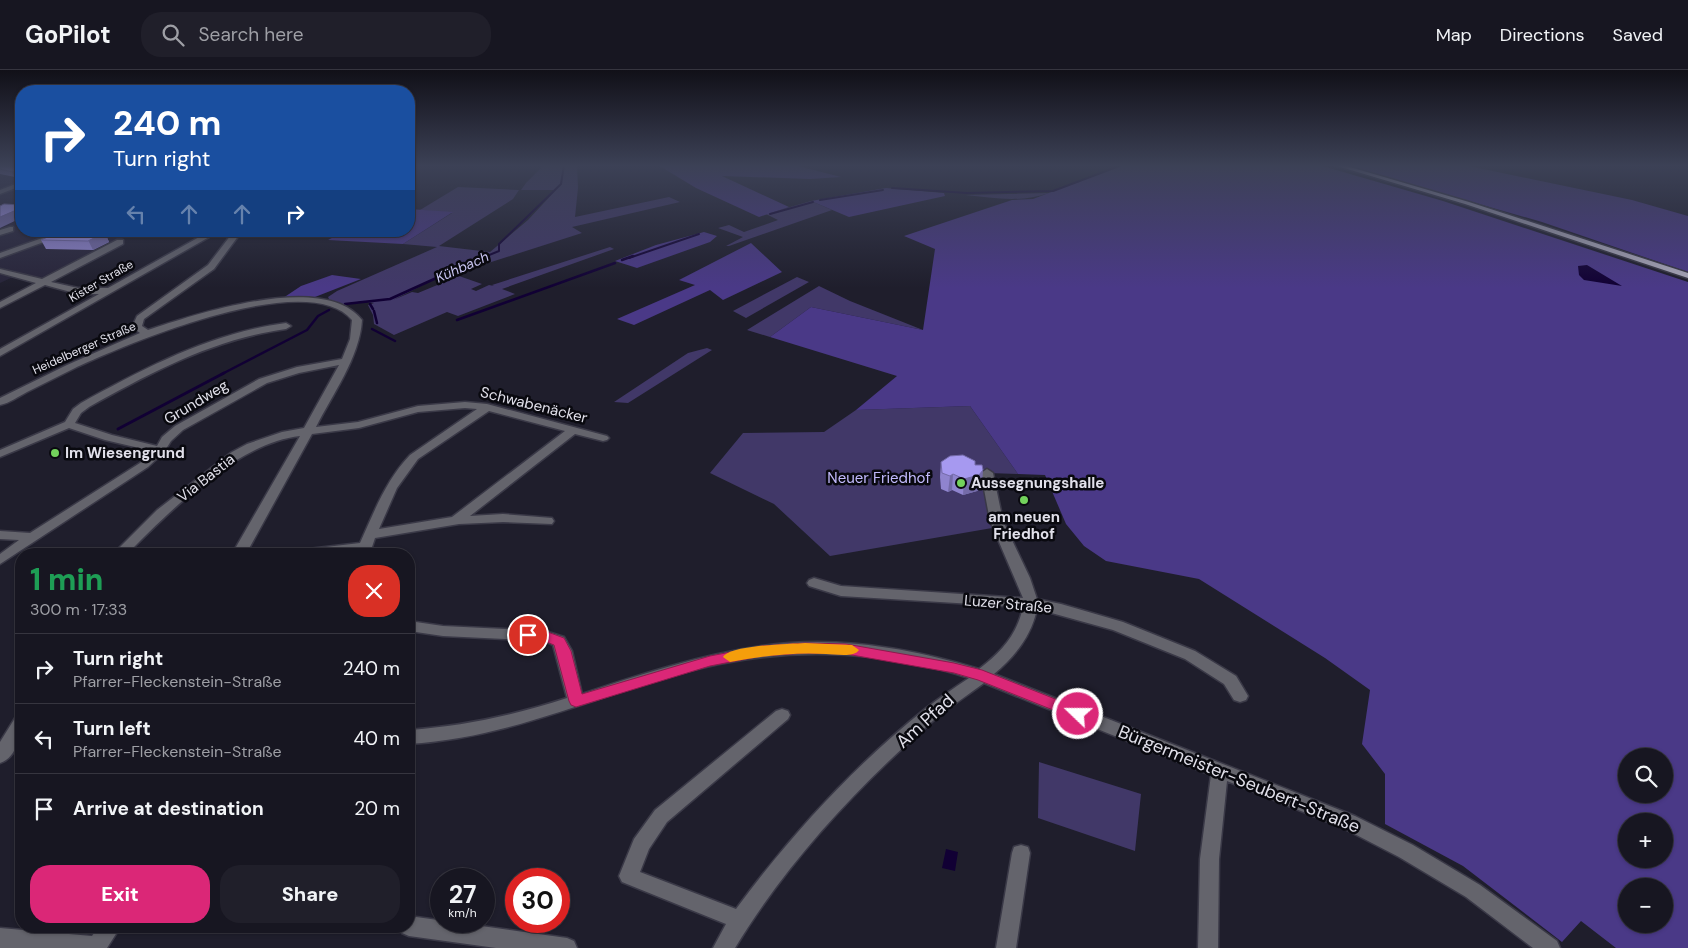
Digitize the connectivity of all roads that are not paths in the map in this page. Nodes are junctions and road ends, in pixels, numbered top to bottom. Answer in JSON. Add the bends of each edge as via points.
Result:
{"nodes":[{"id":1,"x":1473,"y":206,"type":"edge"},
{"id":2,"x":10,"y":229,"type":"dead end"},
{"id":3,"x":0,"y":233,"type":"edge"},
{"id":4,"x":53,"y":237,"type":"edge"},
{"id":5,"x":205,"y":237,"type":"edge"},
{"id":6,"x":234,"y":237,"type":"edge"},
{"id":7,"x":120,"y":242,"type":"dead end"},
{"id":8,"x":0,"y":256,"type":"edge"},
{"id":9,"x":0,"y":271,"type":"edge"},
{"id":10,"x":1688,"y":276,"type":"edge"},
{"id":11,"x":44,"y":283,"type":"junction"},
{"id":12,"x":108,"y":292,"type":"junction"},
{"id":13,"x":0,"y":305,"type":"edge"},
{"id":14,"x":286,"y":326,"type":"dead end"},
{"id":15,"x":148,"y":334,"type":"junction"},
{"id":16,"x":0,"y":353,"type":"edge"},
{"id":17,"x":345,"y":362,"type":"junction"},
{"id":18,"x":0,"y":402,"type":"edge"},
{"id":19,"x":487,"y":407,"type":"junction"},
{"id":20,"x":69,"y":424,"type":"junction"},
{"id":21,"x":309,"y":430,"type":"junction"},
{"id":22,"x":573,"y":430,"type":"junction"},
{"id":23,"x":603,"y":438,"type":"dead end"},
{"id":24,"x":160,"y":450,"type":"junction"},
{"id":25,"x":0,"y":454,"type":"edge"},
{"id":26,"x":987,"y":473,"type":"dead end"},
{"id":27,"x":455,"y":521,"type":"junction"},
{"id":28,"x":548,"y":521,"type":"dead end"},
{"id":29,"x":0,"y":535,"type":"edge"},
{"id":30,"x":32,"y":537,"type":"junction"},
{"id":31,"x":368,"y":545,"type":"edge"},
{"id":32,"x":17,"y":548,"type":"edge"},
{"id":33,"x":125,"y":548,"type":"edge"},
{"id":34,"x":242,"y":548,"type":"edge"},
{"id":35,"x":345,"y":548,"type":"edge"},
{"id":36,"x":15,"y":549,"type":"edge"},
{"id":37,"x":0,"y":560,"type":"edge"},
{"id":38,"x":814,"y":583,"type":"dead end"},
{"id":39,"x":1031,"y":603,"type":"junction"},
{"id":40,"x":415,"y":627,"type":"edge"},
{"id":41,"x":982,"y":676,"type":"junction"},
{"id":42,"x":1240,"y":696,"type":"dead end"},
{"id":43,"x":576,"y":701,"type":"junction"},
{"id":44,"x":782,"y":715,"type":"dead end"},
{"id":45,"x":15,"y":732,"type":"edge"},
{"id":46,"x":415,"y":736,"type":"edge"},
{"id":47,"x":0,"y":756,"type":"edge"},
{"id":48,"x":1220,"y":771,"type":"junction"},
{"id":49,"x":1021,"y":853,"type":"dead end"},
{"id":50,"x":740,"y":920,"type":"junction"},
{"id":51,"x":415,"y":927,"type":"edge"},
{"id":52,"x":107,"y":933,"type":"edge"},
{"id":53,"x":0,"y":938,"type":"edge"},
{"id":54,"x":96,"y":947,"type":"edge"},
{"id":55,"x":566,"y":948,"type":"edge"},
{"id":56,"x":723,"y":948,"type":"edge"},
{"id":57,"x":1006,"y":948,"type":"edge"},
{"id":58,"x":1208,"y":948,"type":"edge"},
{"id":59,"x":1550,"y":948,"type":"edge"}],
"edges":[{"from":1,"to":10,"type":"main road"},
{"from":2,"to":3,"type":"street"},
{"from":4,"to":8,"type":"street"},
{"from":5,"to":12,"type":"street","name":"Kister Straße"},
{"from":6,"to":15,"type":"street","name":"Heidelberger Straße","via":[[211,267],[140,318],[137,327]]},
{"from":7,"to":11,"type":"street"},
{"from":9,"to":11,"type":"street"},
{"from":11,"to":12,"type":"street","via":[[78,291]]},
{"from":11,"to":13,"type":"street"},
{"from":12,"to":16,"type":"street","name":"Kister Straße"},
{"from":14,"to":20,"type":"street","via":[[264,327],[198,349],[85,405]]},
{"from":15,"to":17,"type":"street","via":[[250,304],[316,300],[344,308],[357,320],[358,328]]},
{"from":15,"to":18,"type":"street","name":"Heidelberger Straße","via":[[51,375]]},
{"from":17,"to":21,"type":"street"},
{"from":17,"to":24,"type":"street","name":"Grundweg","via":[[297,370],[263,381],[179,428],[166,439]]},
{"from":19,"to":21,"type":"street","name":"Schwabenäcker","via":[[433,407],[360,425]]},
{"from":19,"to":22,"type":"street","name":"Schwabenäcker"},
{"from":19,"to":31,"type":"street","via":[[405,466],[397,477]]},
{"from":20,"to":24,"type":"street"},
{"from":20,"to":25,"type":"street"},
{"from":21,"to":33,"type":"street","name":"Via Bastia","via":[[268,439],[236,454],[161,513]]},
{"from":21,"to":34,"type":"street"},
{"from":22,"to":23,"type":"street","name":"Schwabenäcker"},
{"from":22,"to":27,"type":"street"},
{"from":24,"to":30,"type":"street","name":"Grundweg","via":[[144,465]]},
{"from":26,"to":39,"type":"street","via":[[998,527]]},
{"from":27,"to":28,"type":"street","via":[[509,518]]},
{"from":27,"to":31,"type":"street"},
{"from":29,"to":30,"type":"street"},
{"from":30,"to":32,"type":"street","name":"Grundweg"},
{"from":31,"to":35,"type":"street"},
{"from":36,"to":37,"type":"street","name":"Grundweg"},
{"from":38,"to":39,"type":"street","name":"Luzer Straße","via":[[841,591]]},
{"from":39,"to":41,"type":"street","name":"Am Pfad","via":[[1027,623],[1018,641]]},
{"from":39,"to":42,"type":"street","name":"Luzer Straße","via":[[1101,621],[1190,655],[1230,680]]},
{"from":40,"to":43,"type":"street","via":[[545,636],[559,641]]},
{"from":41,"to":43,"type":"street","name":"Bürgermeister-Seubert-Straße","via":[[883,654],[805,648],[762,651],[710,661]]},
{"from":41,"to":48,"type":"street","name":"Bürgermeister-Seubert-Straße"},
{"from":41,"to":50,"type":"street","name":"Am Pfad","via":[[920,723],[839,803]]},
{"from":43,"to":46,"type":"street","name":"Bürgermeister-Seubert-Straße","via":[[457,733]]},
{"from":44,"to":50,"type":"street","via":[[662,816],[641,845],[629,876]]},
{"from":45,"to":47,"type":"street"},
{"from":48,"to":58,"type":"street","via":[[1210,826],[1206,889]]},
{"from":48,"to":59,"type":"street","name":"Bürgermeister-Seubert-Straße","via":[[1349,822],[1406,851],[1473,891]]},
{"from":49,"to":57,"type":"street"},
{"from":50,"to":56,"type":"street","name":"Am Pfad"},
{"from":51,"to":55,"type":"street"},
{"from":52,"to":54,"type":"street"},
{"from":53,"to":54,"type":"street"}]}
